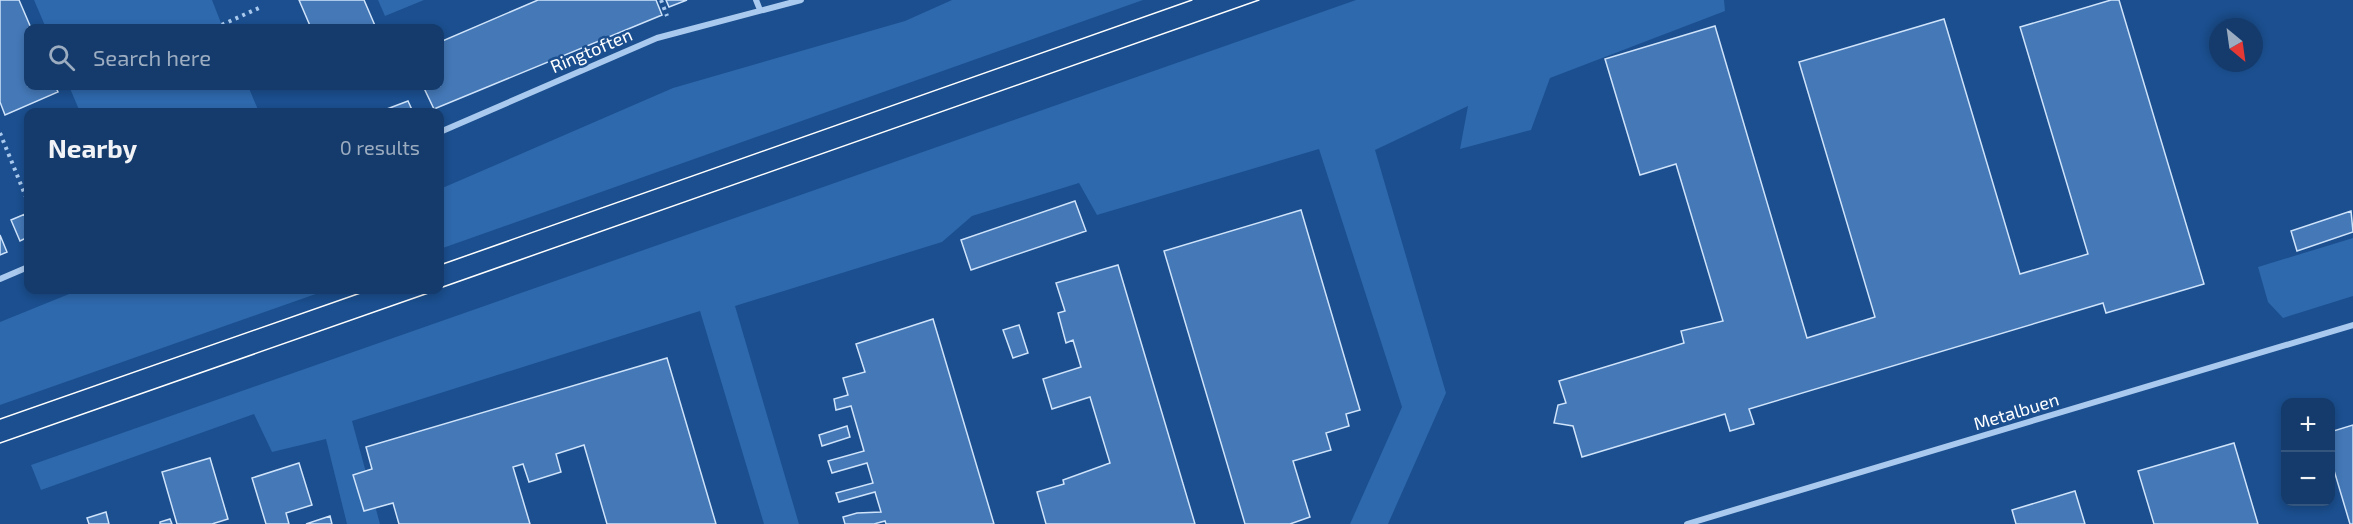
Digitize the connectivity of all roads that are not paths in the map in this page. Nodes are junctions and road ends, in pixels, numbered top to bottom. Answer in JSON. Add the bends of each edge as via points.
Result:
{"nodes":[{"id":1,"x":756,"y":0,"type":"edge"},
{"id":2,"x":801,"y":0,"type":"edge"},
{"id":3,"x":760,"y":10,"type":"junction"},
{"id":4,"x":444,"y":130,"type":"edge"},
{"id":5,"x":24,"y":269,"type":"edge"},
{"id":6,"x":0,"y":279,"type":"edge"},
{"id":7,"x":2353,"y":326,"type":"edge"},
{"id":8,"x":1687,"y":524,"type":"edge"}],
"edges":[{"from":1,"to":3,"type":"street"},
{"from":2,"to":3,"type":"street","name":"Ringtoften"},
{"from":3,"to":4,"type":"street","name":"Ringtoften","via":[[657,38]]},
{"from":5,"to":6,"type":"street"},
{"from":7,"to":8,"type":"street","name":"Metalbuen"}]}
